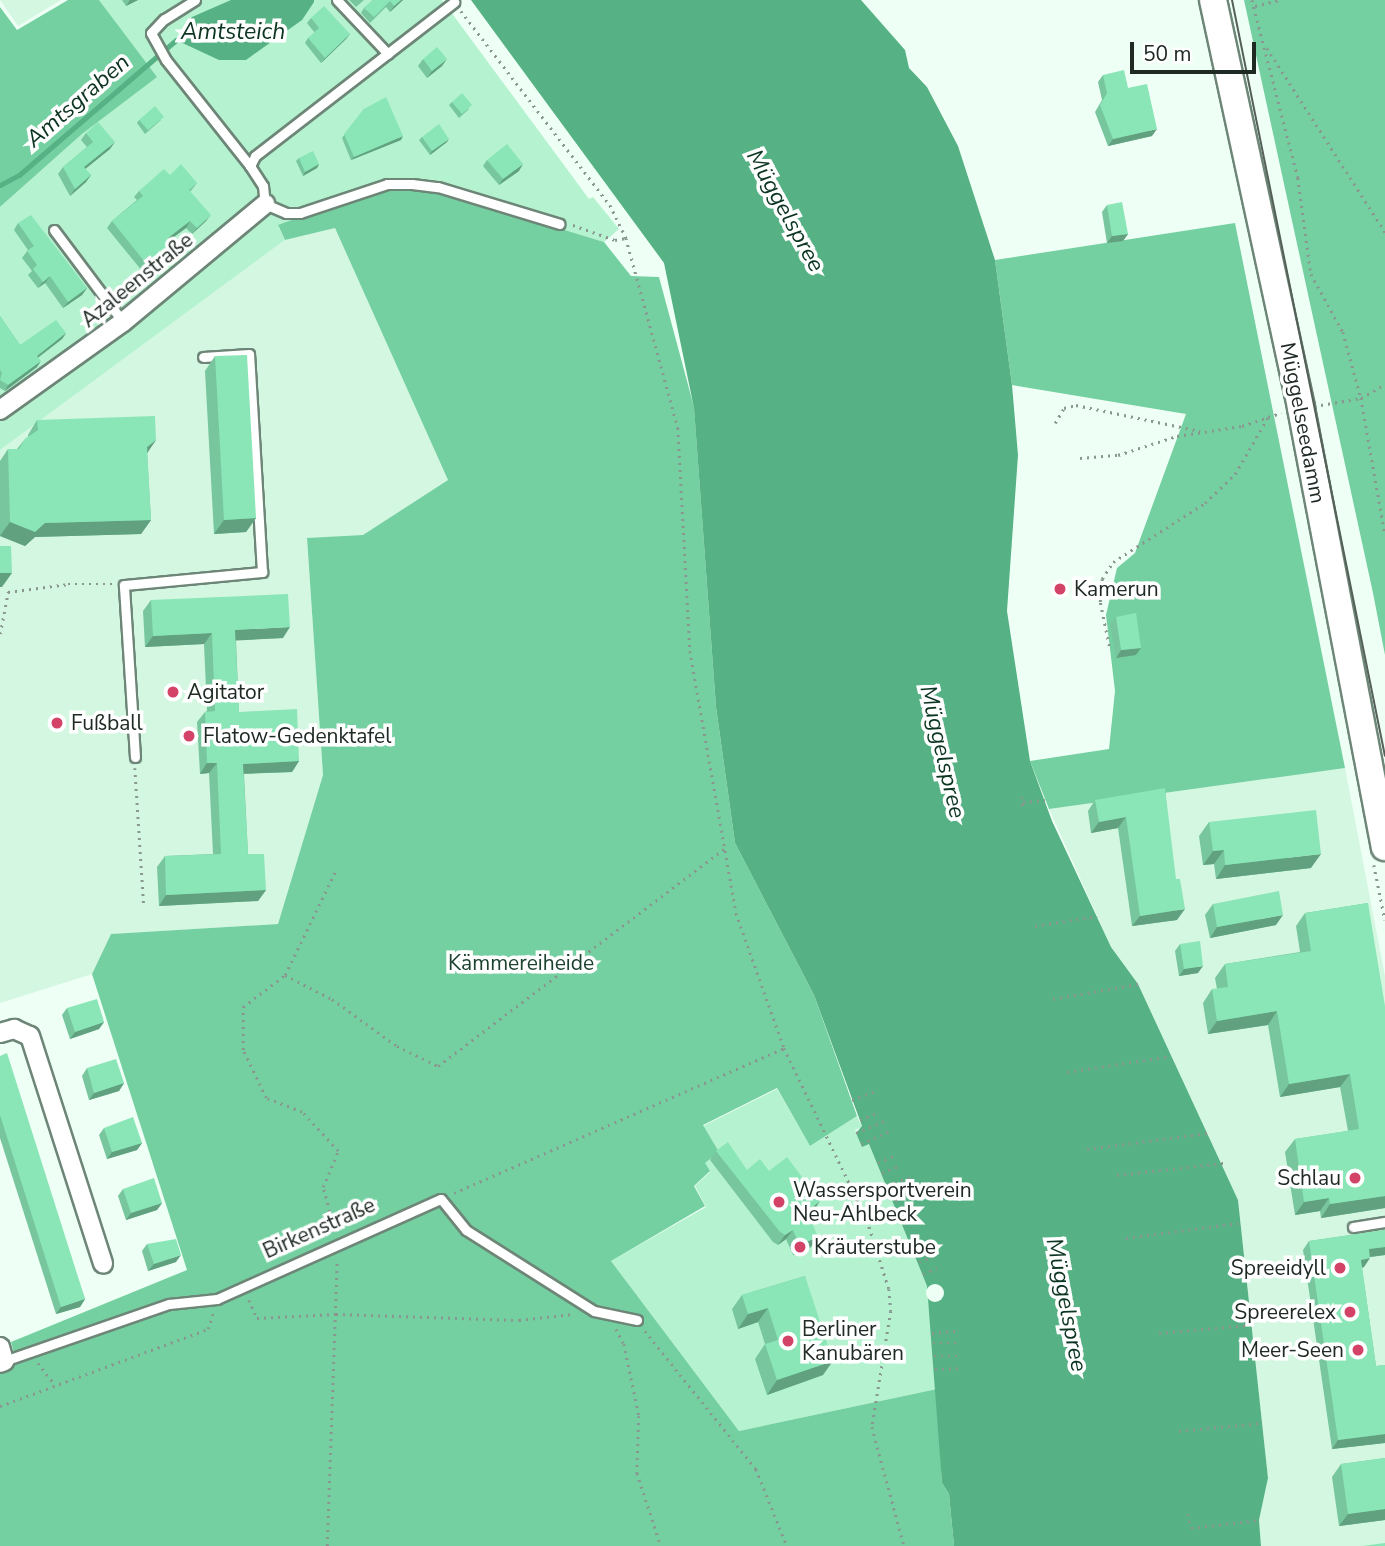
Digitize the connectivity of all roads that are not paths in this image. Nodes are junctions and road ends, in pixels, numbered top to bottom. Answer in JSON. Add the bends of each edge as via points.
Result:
{"nodes":[{"id":1,"x":194,"y":0,"type":"edge"},
{"id":2,"x":337,"y":0,"type":"edge"},
{"id":3,"x":1213,"y":0,"type":"edge"},
{"id":4,"x":454,"y":2,"type":"road end"},
{"id":5,"x":388,"y":54,"type":"junction"},
{"id":6,"x":250,"y":166,"type":"junction"},
{"id":7,"x":265,"y":204,"type":"junction"},
{"id":8,"x":560,"y":223,"type":"road end"},
{"id":9,"x":54,"y":230,"type":"dead end"},
{"id":10,"x":123,"y":322,"type":"junction"},
{"id":11,"x":203,"y":357,"type":"dead end"},
{"id":12,"x":0,"y":410,"type":"edge"},
{"id":13,"x":135,"y":757,"type":"road end"},
{"id":14,"x":1385,"y":847,"type":"edge"},
{"id":15,"x":0,"y":1033,"type":"edge"},
{"id":16,"x":1385,"y":1222,"type":"edge"},
{"id":17,"x":1353,"y":1227,"type":"dead end"},
{"id":18,"x":103,"y":1264,"type":"dead end"},
{"id":19,"x":637,"y":1320,"type":"road end"},
{"id":20,"x":1,"y":1357,"type":"edge"}],
"edges":[{"from":1,"to":6,"type":"lane","via":[[151,33],[166,60]]},
{"from":2,"to":5,"type":"lane"},
{"from":3,"to":14,"type":"main road","name":"Müggelseedamm","via":[[1301,408]]},
{"from":4,"to":5,"type":"lane"},
{"from":5,"to":6,"type":"lane","via":[[255,156]]},
{"from":6,"to":7,"type":"lane","via":[[263,187]]},
{"from":7,"to":8,"type":"lane","via":[[286,214],[300,213],[387,184],[412,184],[438,187]]},
{"from":7,"to":10,"type":"street","name":"Azaleenstraße"},
{"from":9,"to":10,"type":"lane"},
{"from":10,"to":12,"type":"street","name":"Azaleenstraße"},
{"from":11,"to":13,"type":"lane","via":[[249,355],[261,572],[124,584]]},
{"from":15,"to":18,"type":"street","via":[[14,1029],[30,1036]]},
{"from":16,"to":17,"type":"lane"},
{"from":19,"to":20,"type":"lane","name":"Birkenstraße","via":[[594,1311],[466,1230],[441,1199],[217,1299],[169,1304],[30,1352]]}]}
